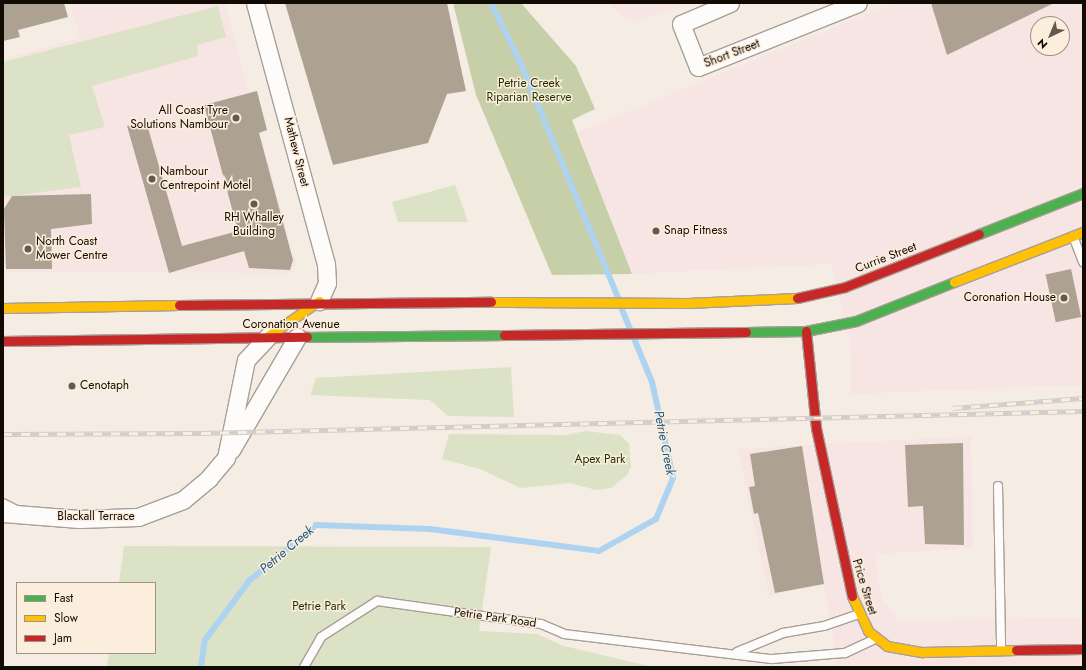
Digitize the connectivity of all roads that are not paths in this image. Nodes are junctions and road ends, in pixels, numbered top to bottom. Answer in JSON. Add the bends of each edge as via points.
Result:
{"nodes":[{"id":1,"x":255,"y":3,"type":"edge"},
{"id":2,"x":730,"y":3,"type":"edge"},
{"id":3,"x":858,"y":3,"type":"edge"},
{"id":4,"x":1083,"y":193,"type":"edge"},
{"id":5,"x":1083,"y":232,"type":"edge"},
{"id":6,"x":1073,"y":236,"type":"junction"},
{"id":7,"x":1083,"y":262,"type":"edge"},
{"id":8,"x":800,"y":298,"type":"junction"},
{"id":9,"x":320,"y":302,"type":"junction"},
{"id":10,"x":688,"y":303,"type":"joint"},
{"id":11,"x":3,"y":308,"type":"edge"},
{"id":12,"x":806,"y":331,"type":"junction"},
{"id":13,"x":268,"y":336,"type":"junction"},
{"id":14,"x":297,"y":337,"type":"junction"},
{"id":15,"x":3,"y":341,"type":"edge"},
{"id":16,"x":226,"y":458,"type":"junction"},
{"id":17,"x":998,"y":486,"type":"dead end"},
{"id":18,"x":3,"y":503,"type":"edge"},
{"id":19,"x":3,"y":513,"type":"edge"},
{"id":20,"x":26,"y":515,"type":"junction"},
{"id":21,"x":857,"y":614,"type":"junction"},
{"id":22,"x":876,"y":639,"type":"junction"},
{"id":23,"x":1083,"y":649,"type":"edge"},
{"id":24,"x":1001,"y":651,"type":"junction"},
{"id":25,"x":737,"y":652,"type":"junction"},
{"id":26,"x":304,"y":667,"type":"edge"}],
"edges":[{"from":1,"to":9,"type":"street","name":"Mathew Street","via":[[326,264],[327,283]]},
{"from":2,"to":3,"type":"street","name":"Short Street","via":[[681,24],[698,67]]},
{"from":4,"to":8,"type":"main road","name":"Currie Street","via":[[845,287]]},
{"from":5,"to":6,"type":"main road"},
{"from":6,"to":7,"type":"lane"},
{"from":6,"to":12,"type":"main road","via":[[856,320]]},
{"from":8,"to":10,"type":"main road","name":"Currie Street"},
{"from":8,"to":12,"type":"main road","name":"Price Street"},
{"from":9,"to":10,"type":"main road","name":"Coronation Avenue"},
{"from":9,"to":11,"type":"main road","name":"Coronation Avenue"},
{"from":9,"to":13,"type":"main road"},
{"from":9,"to":14,"type":"main road"},
{"from":12,"to":14,"type":"main road","name":"Coronation Avenue"},
{"from":12,"to":21,"type":"main road","name":"Price Street","via":[[816,428],[846,577]]},
{"from":13,"to":14,"type":"main road","name":"Coronation Avenue"},
{"from":13,"to":15,"type":"main road","name":"Coronation Avenue"},
{"from":13,"to":16,"type":"street","via":[[246,360]]},
{"from":14,"to":16,"type":"street","name":"Blackall Terrace","via":[[252,419]]},
{"from":16,"to":20,"type":"street","name":"Blackall Terrace","via":[[191,495],[156,514],[107,519]]},
{"from":17,"to":24,"type":"lane"},
{"from":18,"to":20,"type":"lane"},
{"from":19,"to":20,"type":"street","name":"Blackall Terrace"},
{"from":21,"to":22,"type":"main road","name":"Price Street"},
{"from":21,"to":25,"type":"lane","name":"Petrie Park Road","via":[[824,626],[783,633]]},
{"from":22,"to":24,"type":"main road","name":"Price Street","via":[[887,646],[915,651]]},
{"from":22,"to":25,"type":"lane","name":"Petrie Park Road","via":[[858,650],[817,658],[772,659]]},
{"from":23,"to":24,"type":"main road","name":"Price Street"},
{"from":25,"to":26,"type":"lane","name":"Petrie Park Road","via":[[564,634],[541,624],[377,601],[321,637]]}]}
